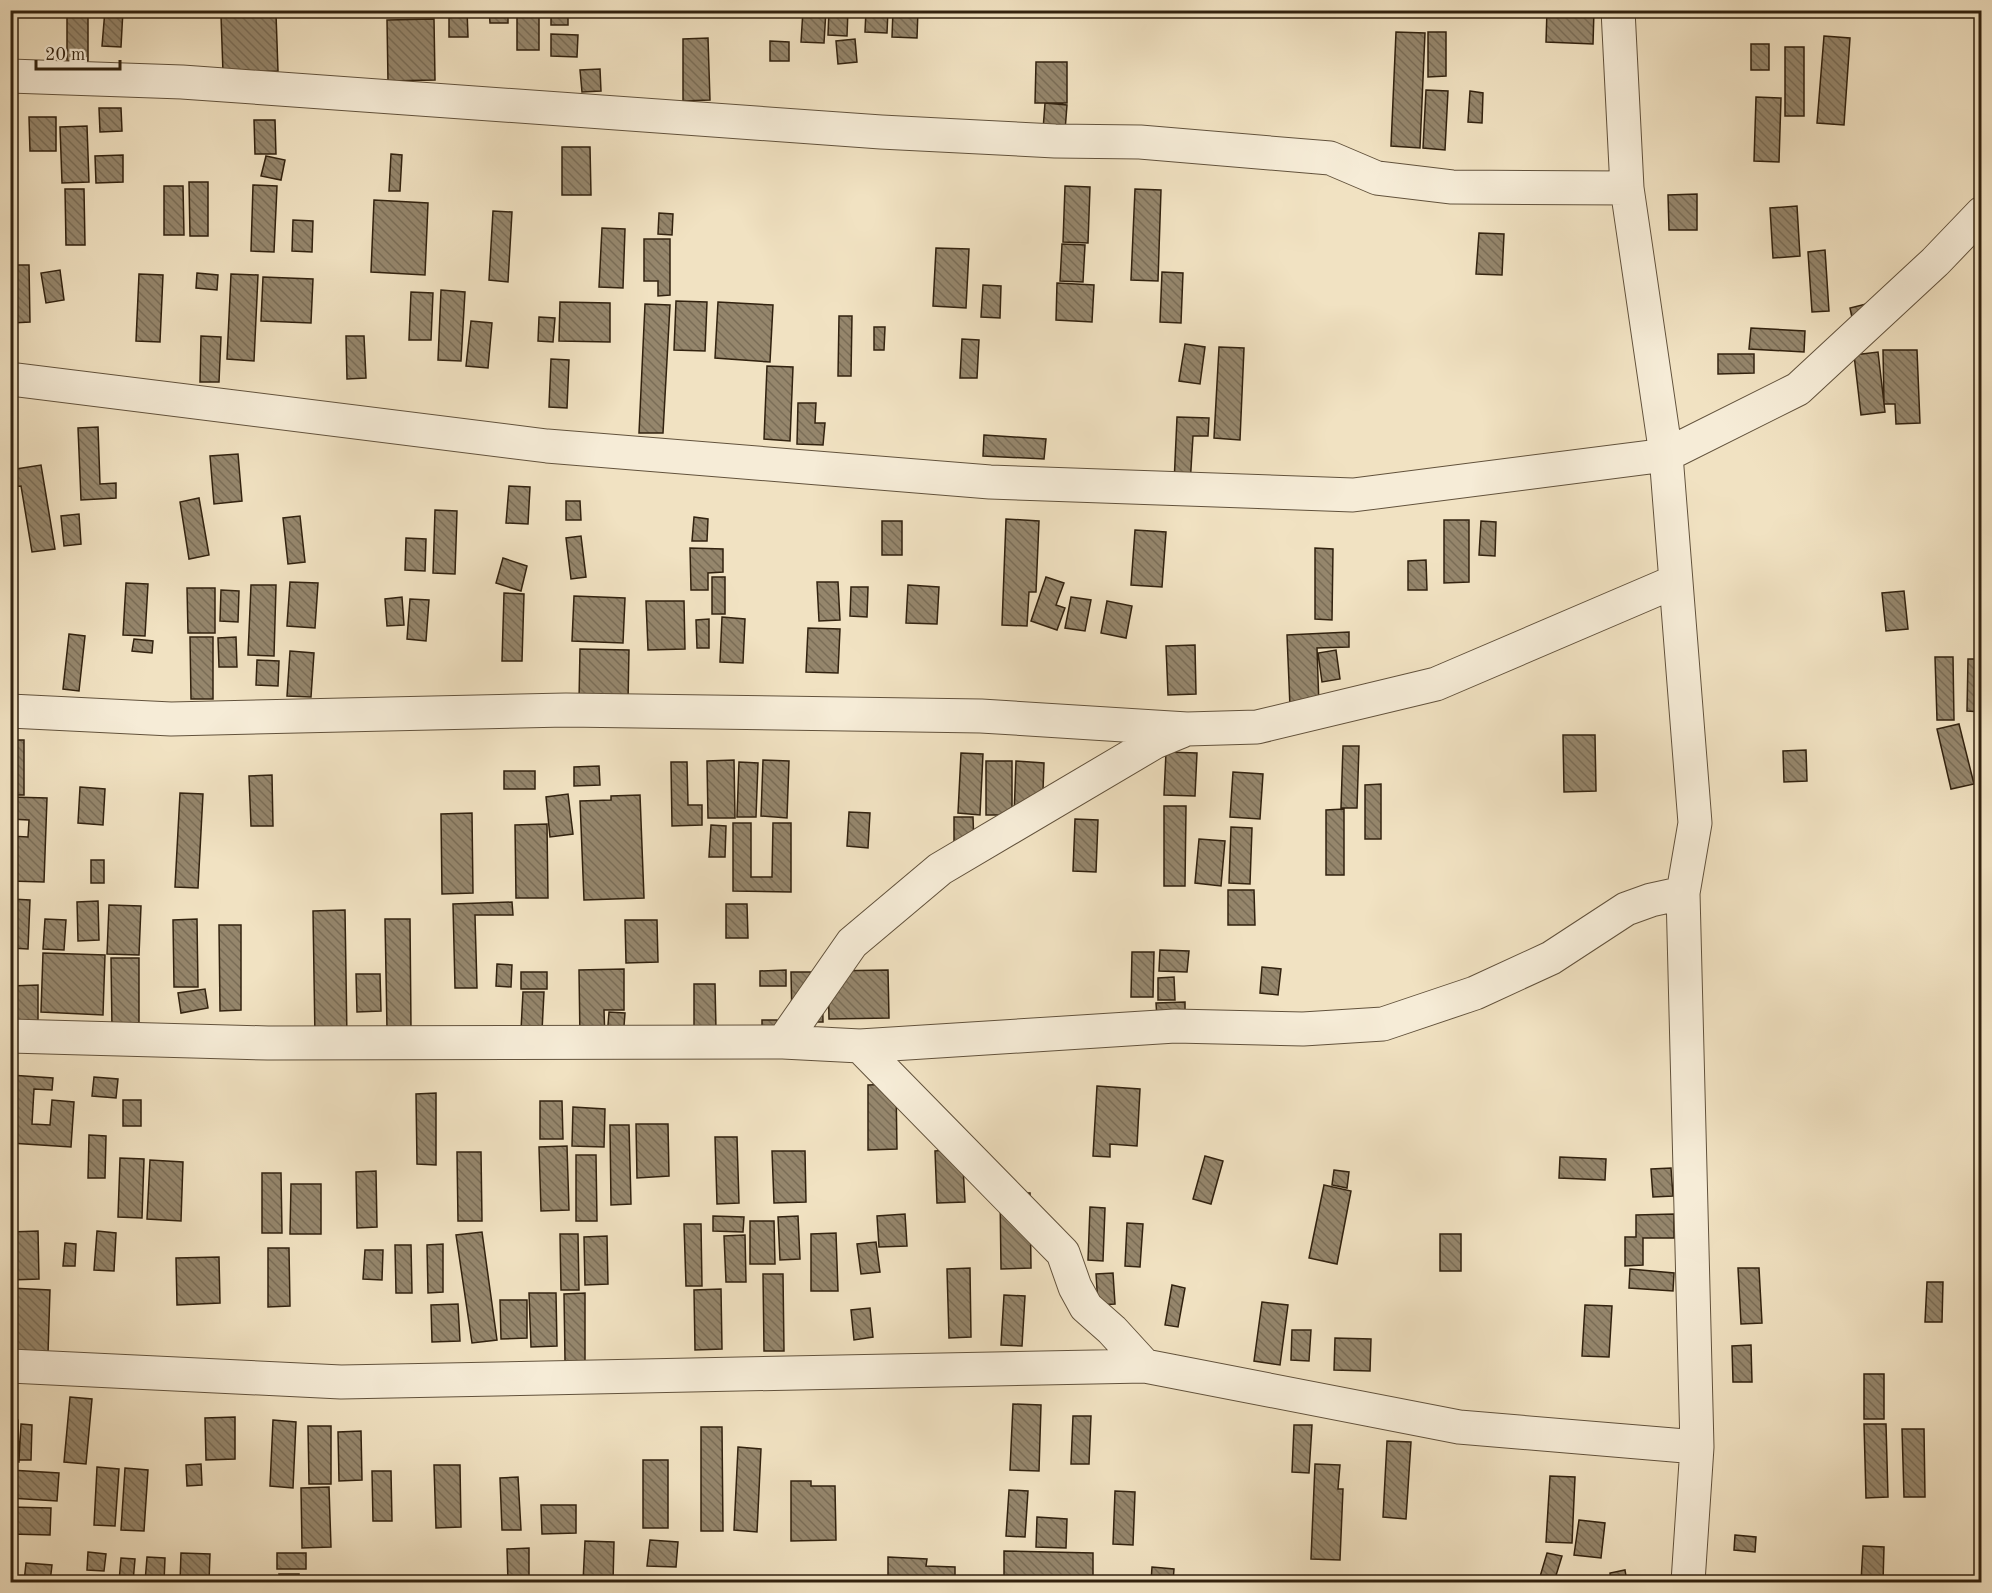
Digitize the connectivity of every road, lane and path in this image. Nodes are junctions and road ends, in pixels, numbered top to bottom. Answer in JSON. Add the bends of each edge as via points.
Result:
{"nodes":[{"id":1,"x":1618,"y":10,"type":"edge"},
{"id":2,"x":10,"y":76,"type":"edge"},
{"id":3,"x":1627,"y":188,"type":"junction"},
{"id":4,"x":1982,"y":213,"type":"edge"},
{"id":5,"x":10,"y":379,"type":"edge"},
{"id":6,"x":1666,"y":455,"type":"junction"},
{"id":7,"x":1674,"y":582,"type":"junction"},
{"id":8,"x":10,"y":711,"type":"edge"},
{"id":9,"x":1187,"y":729,"type":"junction"},
{"id":10,"x":1683,"y":893,"type":"junction"},
{"id":11,"x":10,"y":1036,"type":"edge"},
{"id":12,"x":783,"y":1042,"type":"junction"},
{"id":13,"x":860,"y":1046,"type":"junction"},
{"id":14,"x":10,"y":1366,"type":"edge"},
{"id":15,"x":1145,"y":1366,"type":"junction"},
{"id":16,"x":1697,"y":1446,"type":"junction"},
{"id":17,"x":1688,"y":1582,"type":"edge"}],
"edges":[{"from":1,"to":3,"type":"street"},
{"from":2,"to":3,"type":"street","via":[[182,82],[881,132],[1140,142],[1330,158],[1377,178],[1452,187]]},
{"from":3,"to":6,"type":"street"},
{"from":4,"to":6,"type":"street","via":[[1798,390]]},
{"from":5,"to":6,"type":"street","via":[[548,446],[990,482],[1353,495]]},
{"from":6,"to":7,"type":"street"},
{"from":7,"to":9,"type":"street","via":[[1436,684],[1257,727]]},
{"from":7,"to":10,"type":"street","via":[[1695,823]]},
{"from":8,"to":9,"type":"street","via":[[171,719],[566,710],[970,716]]},
{"from":9,"to":12,"type":"street","via":[[1155,742],[940,868],[852,943]]},
{"from":10,"to":13,"type":"street","via":[[1626,909],[1551,958],[1475,993],[1383,1024],[1303,1029],[1174,1026]]},
{"from":10,"to":16,"type":"street"},
{"from":11,"to":12,"type":"street","via":[[268,1042]]},
{"from":12,"to":13,"type":"street"},
{"from":13,"to":15,"type":"street","via":[[1063,1253],[1086,1307]]},
{"from":14,"to":15,"type":"street","via":[[341,1382]]},
{"from":15,"to":16,"type":"street","via":[[1459,1426]]},
{"from":16,"to":17,"type":"street"}]}
